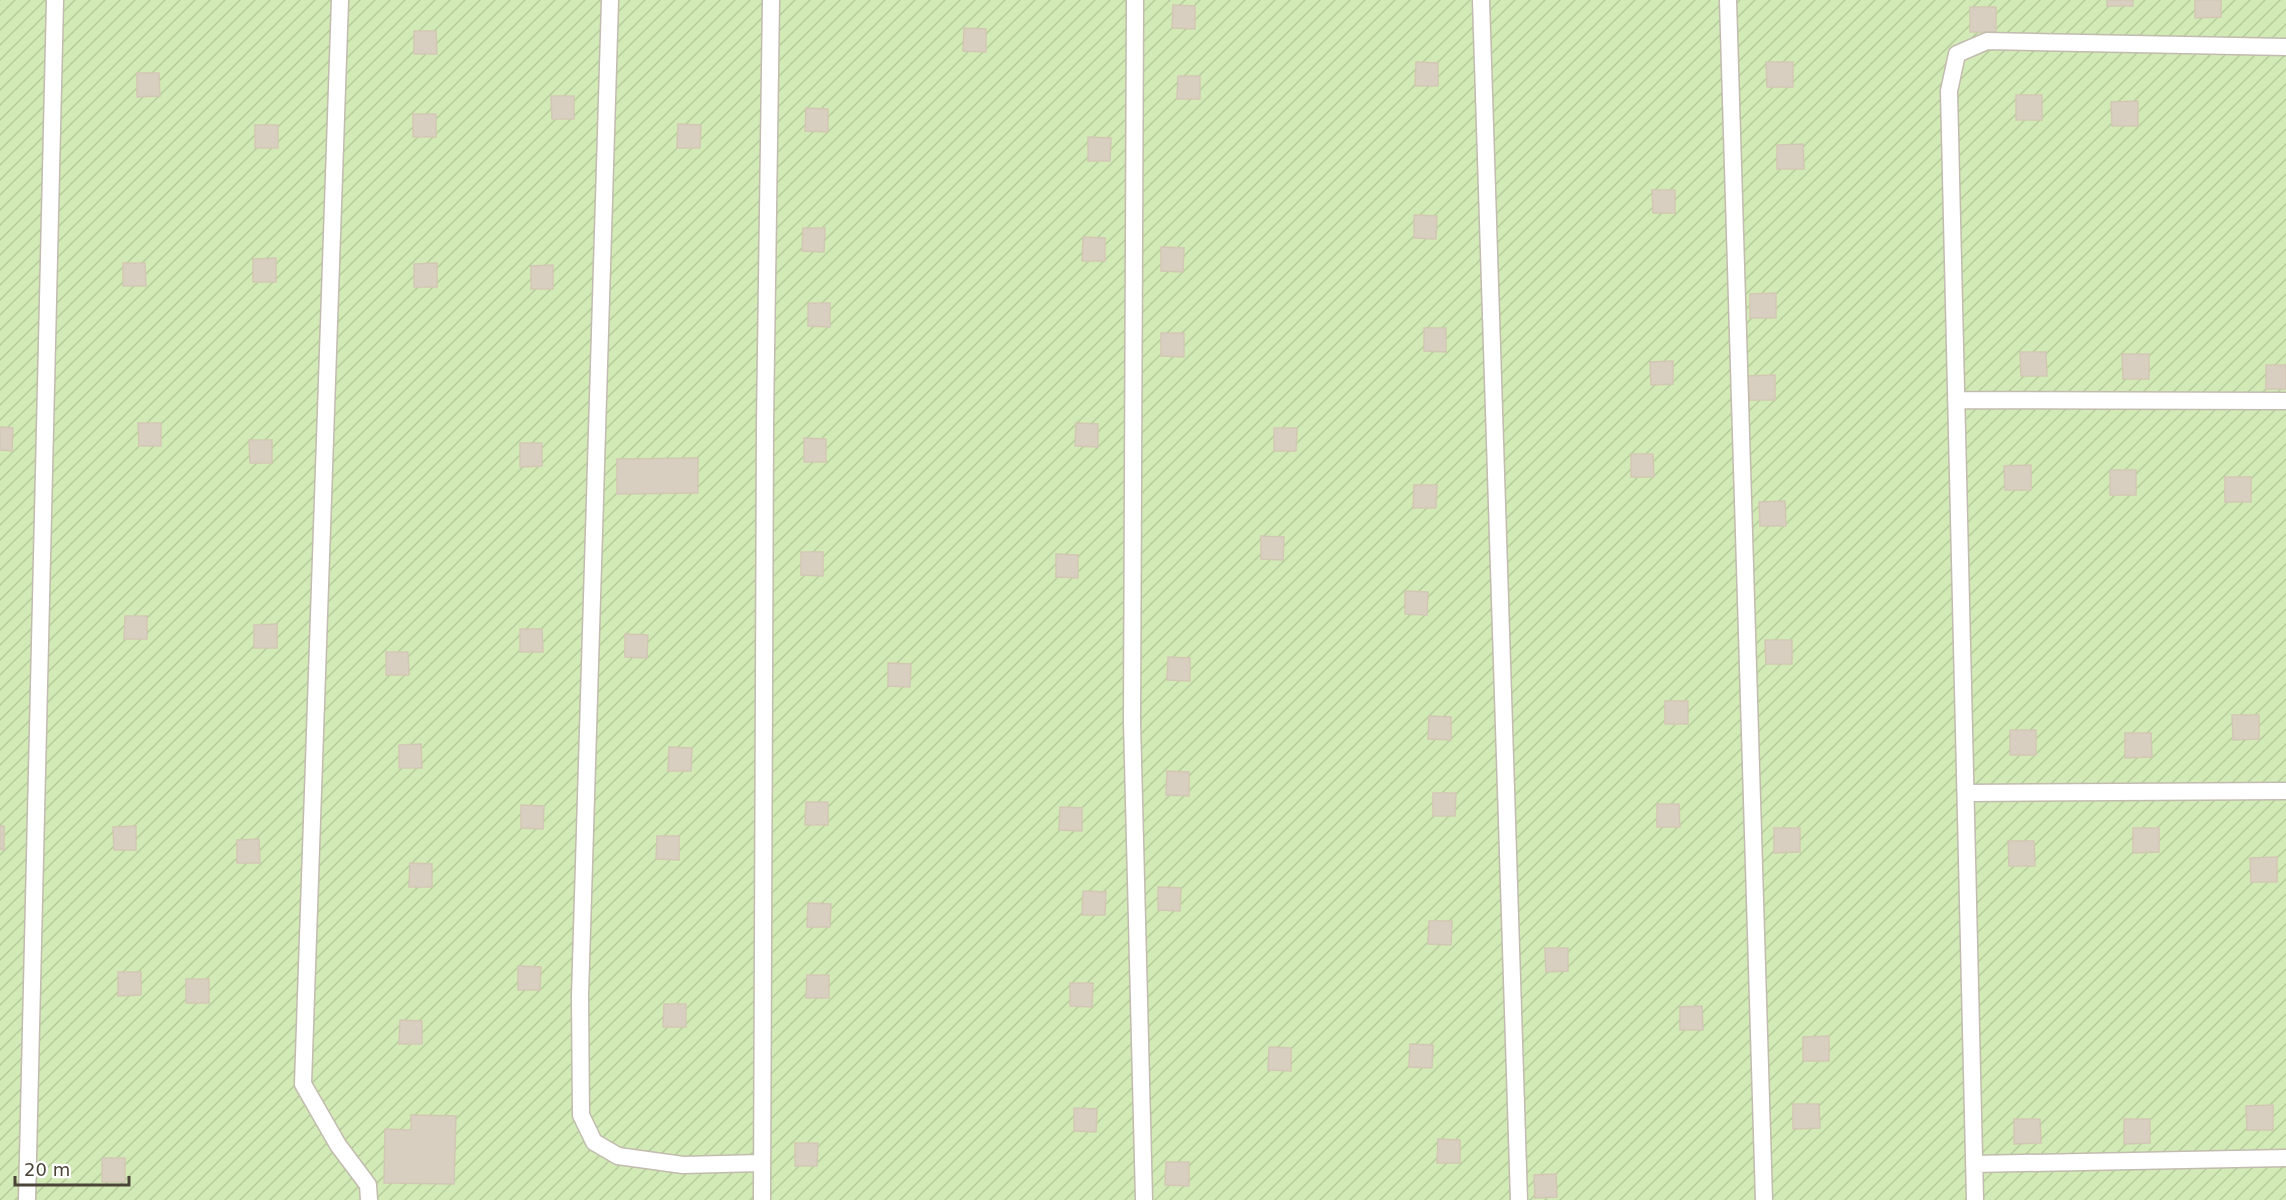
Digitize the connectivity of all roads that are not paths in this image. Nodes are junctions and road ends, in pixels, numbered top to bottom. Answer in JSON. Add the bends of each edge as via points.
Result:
{"nodes":[{"id":1,"x":55,"y":0,"type":"edge"},
{"id":2,"x":340,"y":0,"type":"edge"},
{"id":3,"x":610,"y":0,"type":"edge"},
{"id":4,"x":771,"y":0,"type":"edge"},
{"id":5,"x":1135,"y":0,"type":"edge"},
{"id":6,"x":1481,"y":0,"type":"edge"},
{"id":7,"x":1728,"y":0,"type":"edge"},
{"id":8,"x":2286,"y":47,"type":"edge"},
{"id":9,"x":1956,"y":400,"type":"junction"},
{"id":10,"x":2286,"y":401,"type":"edge"},
{"id":11,"x":2286,"y":791,"type":"edge"},
{"id":12,"x":1966,"y":793,"type":"junction"},
{"id":13,"x":2286,"y":1158,"type":"edge"},
{"id":14,"x":761,"y":1163,"type":"junction"},
{"id":15,"x":1974,"y":1164,"type":"junction"},
{"id":16,"x":27,"y":1200,"type":"edge"},
{"id":17,"x":369,"y":1200,"type":"edge"},
{"id":18,"x":762,"y":1200,"type":"edge"},
{"id":19,"x":1144,"y":1200,"type":"edge"},
{"id":20,"x":1519,"y":1200,"type":"edge"},
{"id":21,"x":1764,"y":1200,"type":"edge"},
{"id":22,"x":1975,"y":1200,"type":"edge"}],
"edges":[{"from":1,"to":16,"type":"lane"},
{"from":2,"to":17,"type":"lane","via":[[303,1084],[338,1145],[368,1185]]},
{"from":3,"to":14,"type":"lane","via":[[581,973],[581,1115],[594,1142],[618,1156],[683,1165]]},
{"from":4,"to":14,"type":"lane"},
{"from":5,"to":19,"type":"lane","via":[[1132,721]]},
{"from":6,"to":20,"type":"lane"},
{"from":7,"to":21,"type":"lane"},
{"from":8,"to":9,"type":"lane","via":[[1987,41],[1957,54],[1949,91]]},
{"from":9,"to":10,"type":"lane"},
{"from":9,"to":12,"type":"lane"},
{"from":11,"to":12,"type":"lane"},
{"from":12,"to":15,"type":"lane"},
{"from":13,"to":15,"type":"lane"},
{"from":14,"to":18,"type":"lane"},
{"from":15,"to":22,"type":"lane"}]}
